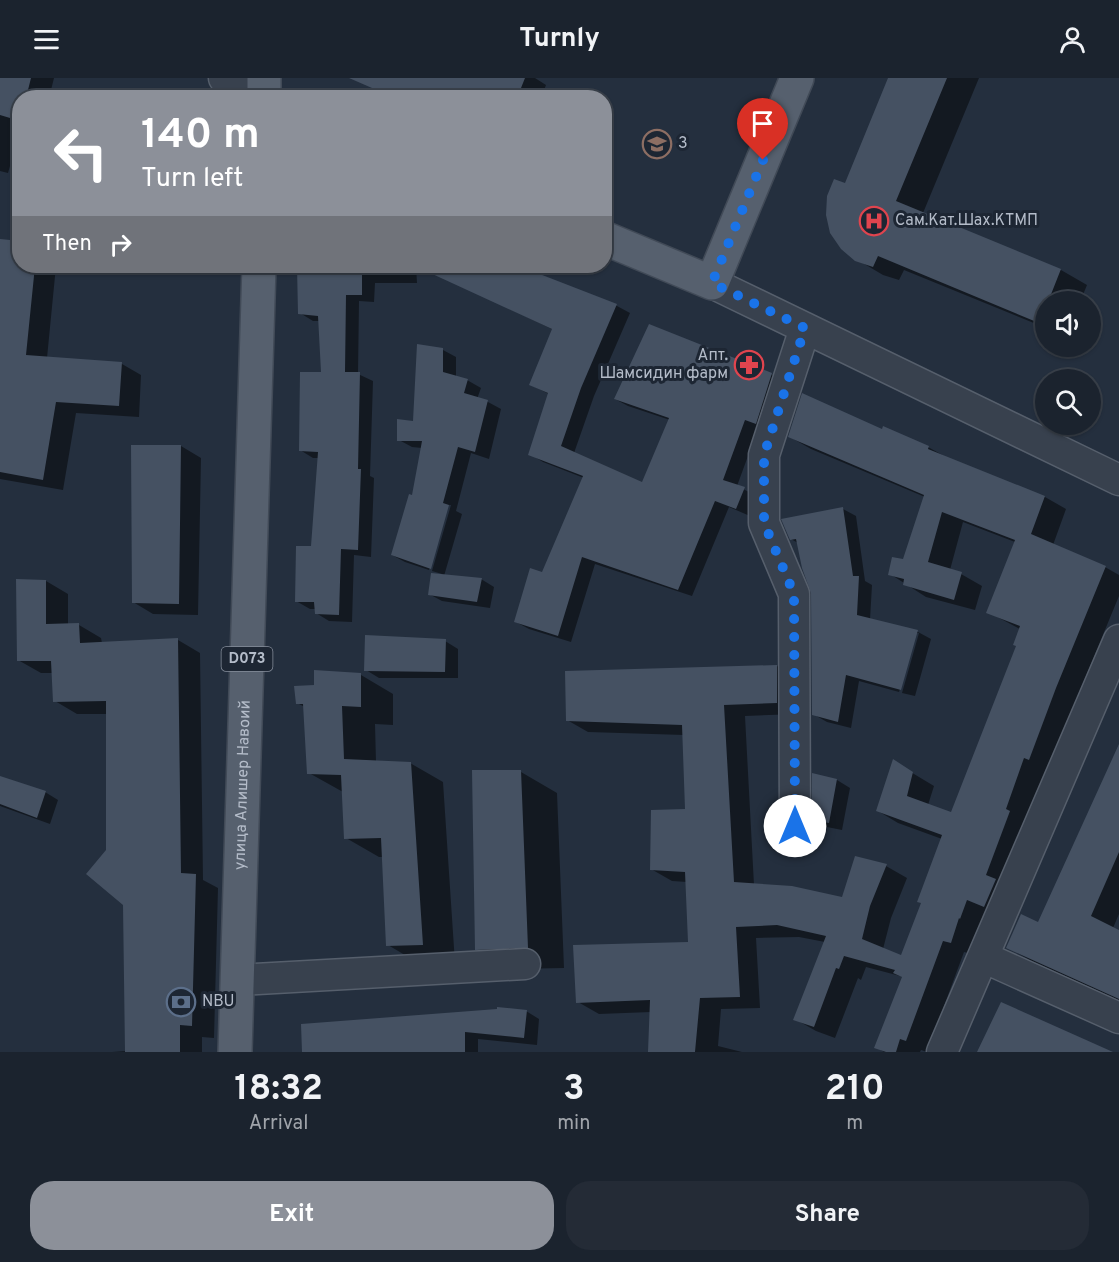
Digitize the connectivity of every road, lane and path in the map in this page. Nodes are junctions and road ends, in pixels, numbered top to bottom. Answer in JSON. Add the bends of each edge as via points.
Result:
{"nodes":[{"id":1,"x":224,"y":78,"type":"edge"},
{"id":2,"x":797,"y":78,"type":"edge"},
{"id":3,"x":260,"y":90,"type":"edge"},
{"id":4,"x":612,"y":241,"type":"edge"},
{"id":5,"x":259,"y":273,"type":"edge"},
{"id":6,"x":712,"y":283,"type":"junction"},
{"id":7,"x":805,"y":328,"type":"junction"},
{"id":8,"x":1119,"y":480,"type":"edge"},
{"id":9,"x":1119,"y":640,"type":"edge"},
{"id":10,"x":795,"y":826,"type":"dead end"},
{"id":11,"x":983,"y":957,"type":"junction"},
{"id":12,"x":525,"y":964,"type":"dead end"},
{"id":13,"x":238,"y":980,"type":"junction"},
{"id":14,"x":1119,"y":1018,"type":"edge"},
{"id":15,"x":235,"y":1052,"type":"edge"},
{"id":16,"x":942,"y":1052,"type":"edge"}],
"edges":[{"from":1,"to":3,"type":"street"},
{"from":2,"to":6,"type":"main road"},
{"from":4,"to":6,"type":"main road"},
{"from":5,"to":13,"type":"main road","name":"улица Алишер Навоий","number":"D073"},
{"from":6,"to":7,"type":"street"},
{"from":7,"to":8,"type":"street"},
{"from":7,"to":10,"type":"street","via":[[764,455],[764,523],[794,594]]},
{"from":9,"to":11,"type":"street"},
{"from":11,"to":14,"type":"street"},
{"from":11,"to":16,"type":"street"},
{"from":12,"to":13,"type":"street"},
{"from":13,"to":15,"type":"main road","name":"улица Алишер Навоий","number":"D073"}]}
